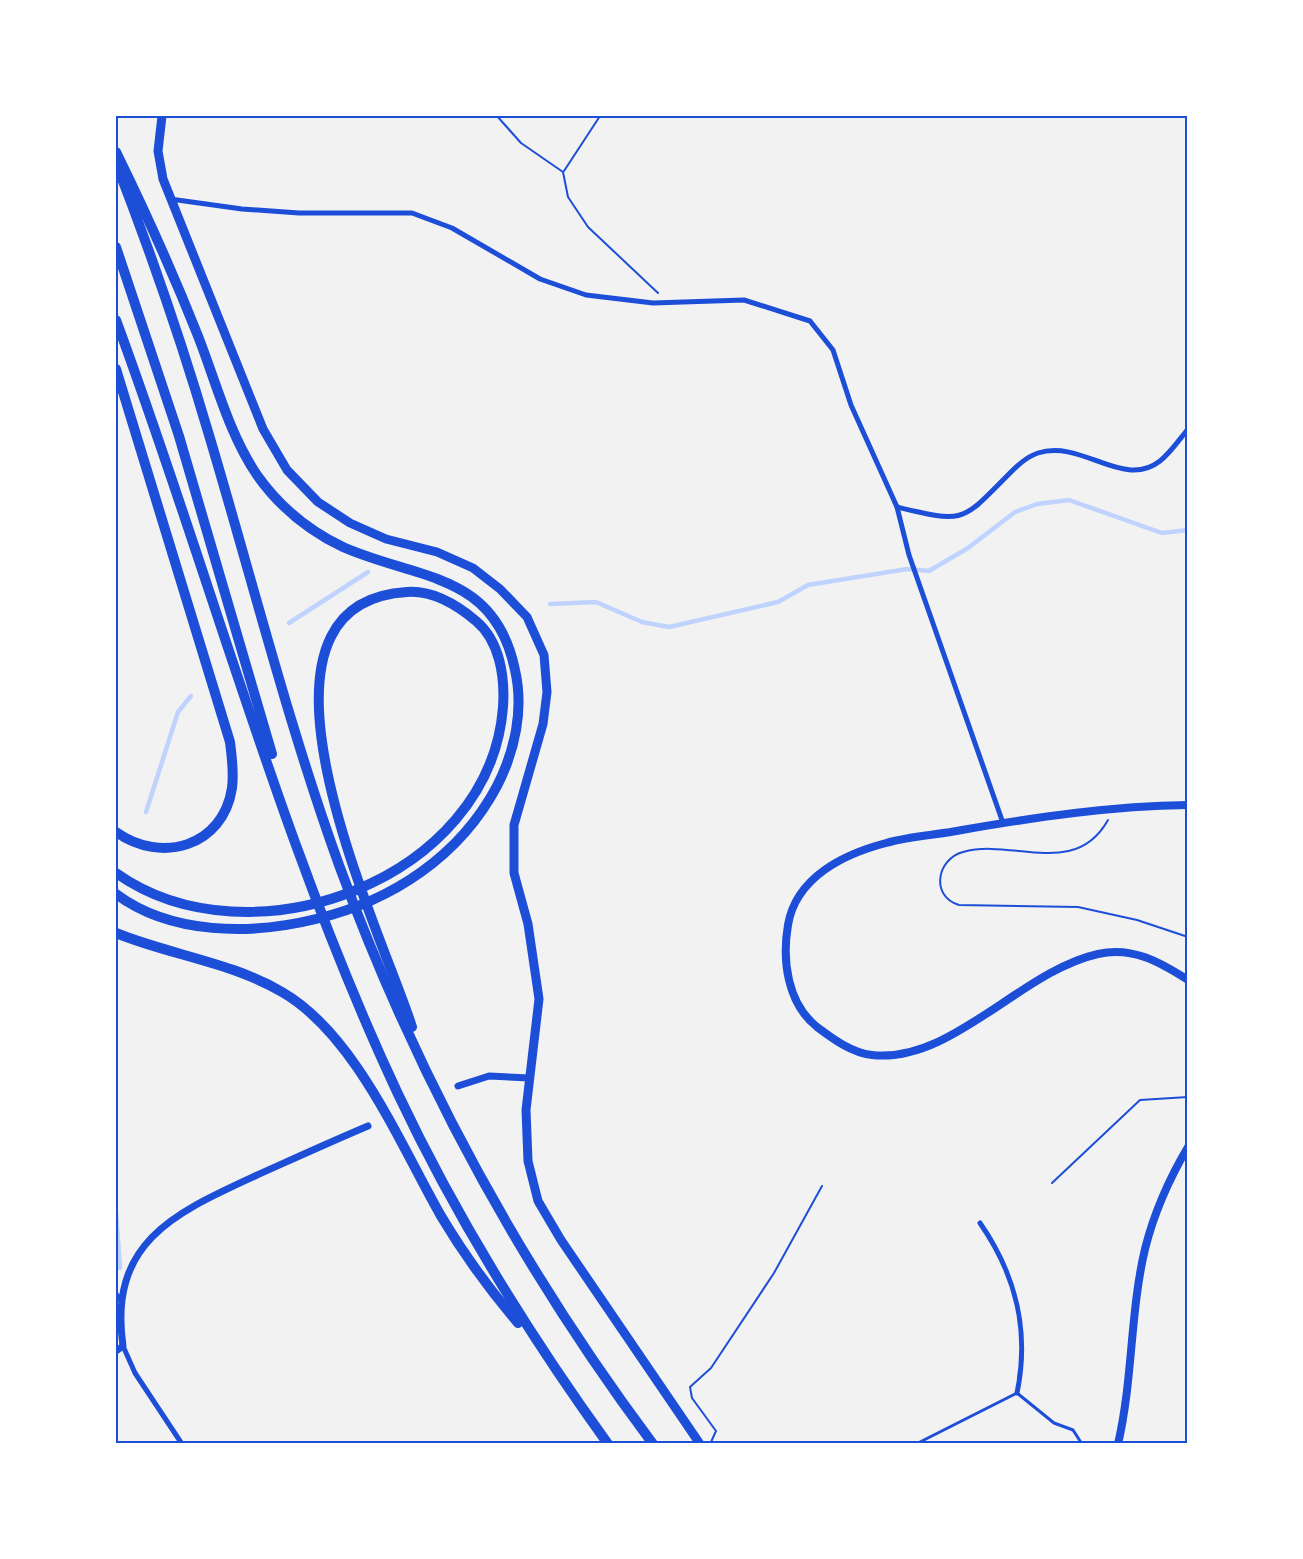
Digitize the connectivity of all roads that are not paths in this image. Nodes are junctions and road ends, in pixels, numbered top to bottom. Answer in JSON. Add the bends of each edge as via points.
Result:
{"nodes":[{"id":1,"x":162,"y":116,"type":"edge"},
{"id":2,"x":116,"y":152,"type":"edge"},
{"id":3,"x":116,"y":163,"type":"edge"},
{"id":4,"x":170,"y":199,"type":"junction"},
{"id":5,"x":116,"y":247,"type":"edge"},
{"id":6,"x":116,"y":320,"type":"edge"},
{"id":7,"x":116,"y":369,"type":"edge"},
{"id":8,"x":1188,"y":429,"type":"edge"},
{"id":9,"x":897,"y":507,"type":"junction"},
{"id":10,"x":1188,"y":805,"type":"edge"},
{"id":11,"x":1003,"y":823,"type":"junction"},
{"id":12,"x":116,"y":831,"type":"edge"},
{"id":13,"x":116,"y":873,"type":"edge"},
{"id":14,"x":308,"y":876,"type":"junction"},
{"id":15,"x":116,"y":894,"type":"edge"},
{"id":16,"x":116,"y":933,"type":"edge"},
{"id":17,"x":1188,"y":981,"type":"edge"},
{"id":18,"x":529,"y":1078,"type":"junction"},
{"id":19,"x":429,"y":1079,"type":"junction"},
{"id":20,"x":458,"y":1086,"type":"dead end"},
{"id":21,"x":368,"y":1126,"type":"dead end"},
{"id":22,"x":1188,"y":1148,"type":"edge"},
{"id":23,"x":980,"y":1223,"type":"dead end"},
{"id":24,"x":116,"y":1294,"type":"edge"},
{"id":25,"x":122,"y":1302,"type":"junction"},
{"id":26,"x":123,"y":1346,"type":"junction"},
{"id":27,"x":116,"y":1351,"type":"edge"},
{"id":28,"x":547,"y":1358,"type":"junction"},
{"id":29,"x":1017,"y":1393,"type":"junction"},
{"id":30,"x":182,"y":1443,"type":"edge"},
{"id":31,"x":608,"y":1443,"type":"edge"},
{"id":32,"x":652,"y":1443,"type":"edge"},
{"id":33,"x":700,"y":1443,"type":"edge"},
{"id":34,"x":916,"y":1443,"type":"edge"},
{"id":35,"x":1082,"y":1443,"type":"edge"},
{"id":36,"x":1118,"y":1443,"type":"edge"}],
"edges":[{"from":1,"to":4,"type":"main road","via":[[158,151]]},
{"from":2,"to":15,"type":"highway","via":[[156,233],[226,412],[256,474],[280,504],[317,532],[342,546],[466,592],[493,616],[510,643],[519,687],[517,730],[502,776],[484,810],[468,832],[401,886],[318,919],[274,927],[195,926],[148,912]]},
{"from":3,"to":19,"type":"highway","via":[[188,367],[320,810],[373,952]]},
{"from":4,"to":9,"type":"street","via":[[299,213],[412,213],[452,228],[522,270],[557,285],[606,298],[664,302],[744,300],[810,321],[833,350],[851,405]]},
{"from":4,"to":18,"type":"main road","via":[[263,429],[288,470],[318,502],[350,523],[473,568],[527,617],[544,655],[548,692],[543,724],[514,825],[514,873],[528,924],[540,999]]},
{"from":5,"to":14,"type":"highway","via":[[179,436]]},
{"from":6,"to":14,"type":"highway"},
{"from":7,"to":12,"type":"highway","via":[[230,742],[233,770],[232,789],[216,825],[191,844],[146,848]]},
{"from":8,"to":9,"type":"street","via":[[1159,462],[1140,471],[1122,470],[1079,454],[1046,451],[1027,458],[984,501],[958,517],[943,518]]},
{"from":9,"to":11,"type":"street","via":[[912,564]]},
{"from":10,"to":11,"type":"main road","via":[[1066,812]]},
{"from":11,"to":17,"type":"main road","via":[[861,849],[816,876],[789,918],[785,943],[786,970],[795,998],[814,1024],[843,1045],[872,1055],[909,1052],[939,1043],[1051,971],[1101,953],[1131,952],[1161,963]]},
{"from":13,"to":19,"type":"highway","via":[[147,893],[176,903],[211,909],[270,910],[314,904],[373,883],[439,840],[471,802],[488,771],[501,729],[504,688],[496,650],[482,626],[459,606],[411,592],[383,595],[357,607],[336,629],[319,684],[321,748],[338,816],[403,996]]},
{"from":14,"to":28,"type":"highway","via":[[398,1094],[466,1227]]},
{"from":16,"to":28,"type":"highway","via":[[244,974],[283,992],[317,1019],[354,1064],[474,1265]]},
{"from":18,"to":20,"type":"street","via":[[489,1076]]},
{"from":18,"to":33,"type":"main road","via":[[528,1161],[538,1201]]},
{"from":19,"to":32,"type":"highway","via":[[477,1174],[541,1284]]},
{"from":21,"to":25,"type":"street","via":[[191,1206],[173,1218],[143,1247],[130,1270]]},
{"from":22,"to":36,"type":"main road","via":[[1158,1206],[1145,1250],[1126,1408]]},
{"from":23,"to":29,"type":"street","via":[[1014,1289],[1023,1330]]},
{"from":24,"to":25,"type":"street"},
{"from":25,"to":26,"type":"street"},
{"from":26,"to":27,"type":"street"},
{"from":26,"to":30,"type":"street","via":[[135,1373]]},
{"from":28,"to":31,"type":"highway"},
{"from":29,"to":34,"type":"lane"},
{"from":29,"to":35,"type":"lane","via":[[1054,1423],[1073,1430]]}]}
